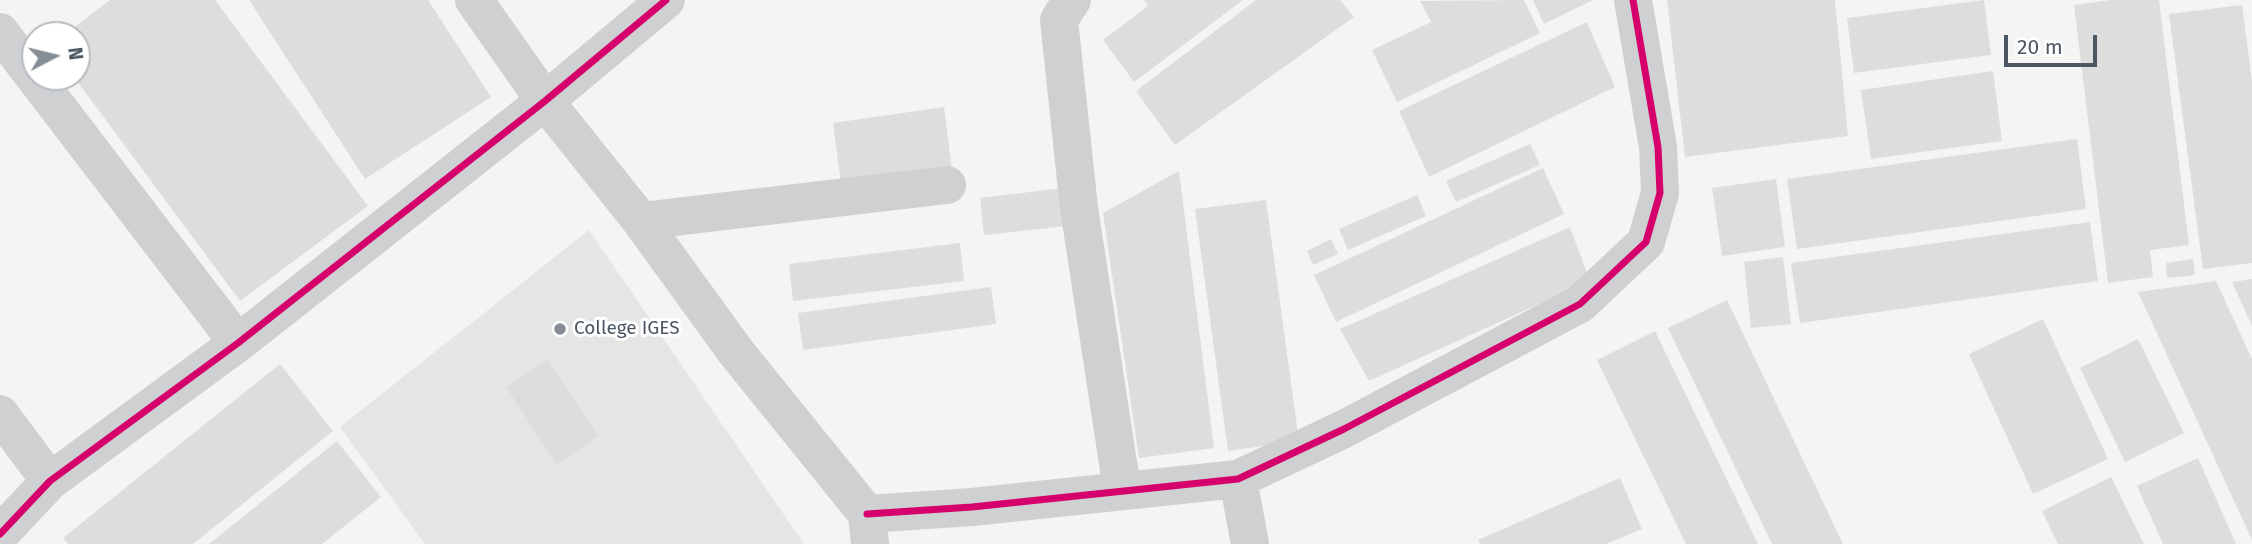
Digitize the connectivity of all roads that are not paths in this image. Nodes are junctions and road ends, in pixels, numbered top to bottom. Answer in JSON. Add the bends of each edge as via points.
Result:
{"nodes":[{"id":1,"x":474,"y":0,"type":"edge"},
{"id":2,"x":666,"y":0,"type":"edge"},
{"id":3,"x":1072,"y":0,"type":"edge"},
{"id":4,"x":1633,"y":0,"type":"edge"},
{"id":5,"x":0,"y":32,"type":"edge"},
{"id":6,"x":545,"y":101,"type":"junction"},
{"id":7,"x":947,"y":186,"type":"dead end"},
{"id":8,"x":641,"y":221,"type":"junction"},
{"id":9,"x":238,"y":343,"type":"junction"},
{"id":10,"x":0,"y":414,"type":"edge"},
{"id":11,"x":1238,"y":479,"type":"junction"},
{"id":12,"x":50,"y":481,"type":"junction"},
{"id":13,"x":1122,"y":489,"type":"junction"},
{"id":14,"x":869,"y":529,"type":"edge"},
{"id":15,"x":0,"y":534,"type":"edge"},
{"id":16,"x":1250,"y":544,"type":"edge"}],
"edges":[{"from":1,"to":6,"type":"street"},
{"from":2,"to":6,"type":"street"},
{"from":3,"to":13,"type":"street","via":[[1059,20],[1079,208]]},
{"from":4,"to":11,"type":"street","via":[[1658,147],[1660,193],[1646,242],[1580,304],[1344,429]]},
{"from":5,"to":9,"type":"street"},
{"from":6,"to":8,"type":"street"},
{"from":6,"to":9,"type":"street"},
{"from":7,"to":8,"type":"street"},
{"from":8,"to":14,"type":"street"},
{"from":9,"to":12,"type":"street"},
{"from":10,"to":12,"type":"street"},
{"from":11,"to":13,"type":"street"},
{"from":11,"to":16,"type":"street"},
{"from":12,"to":15,"type":"street"},
{"from":13,"to":14,"type":"street","via":[[972,507]]}]}
